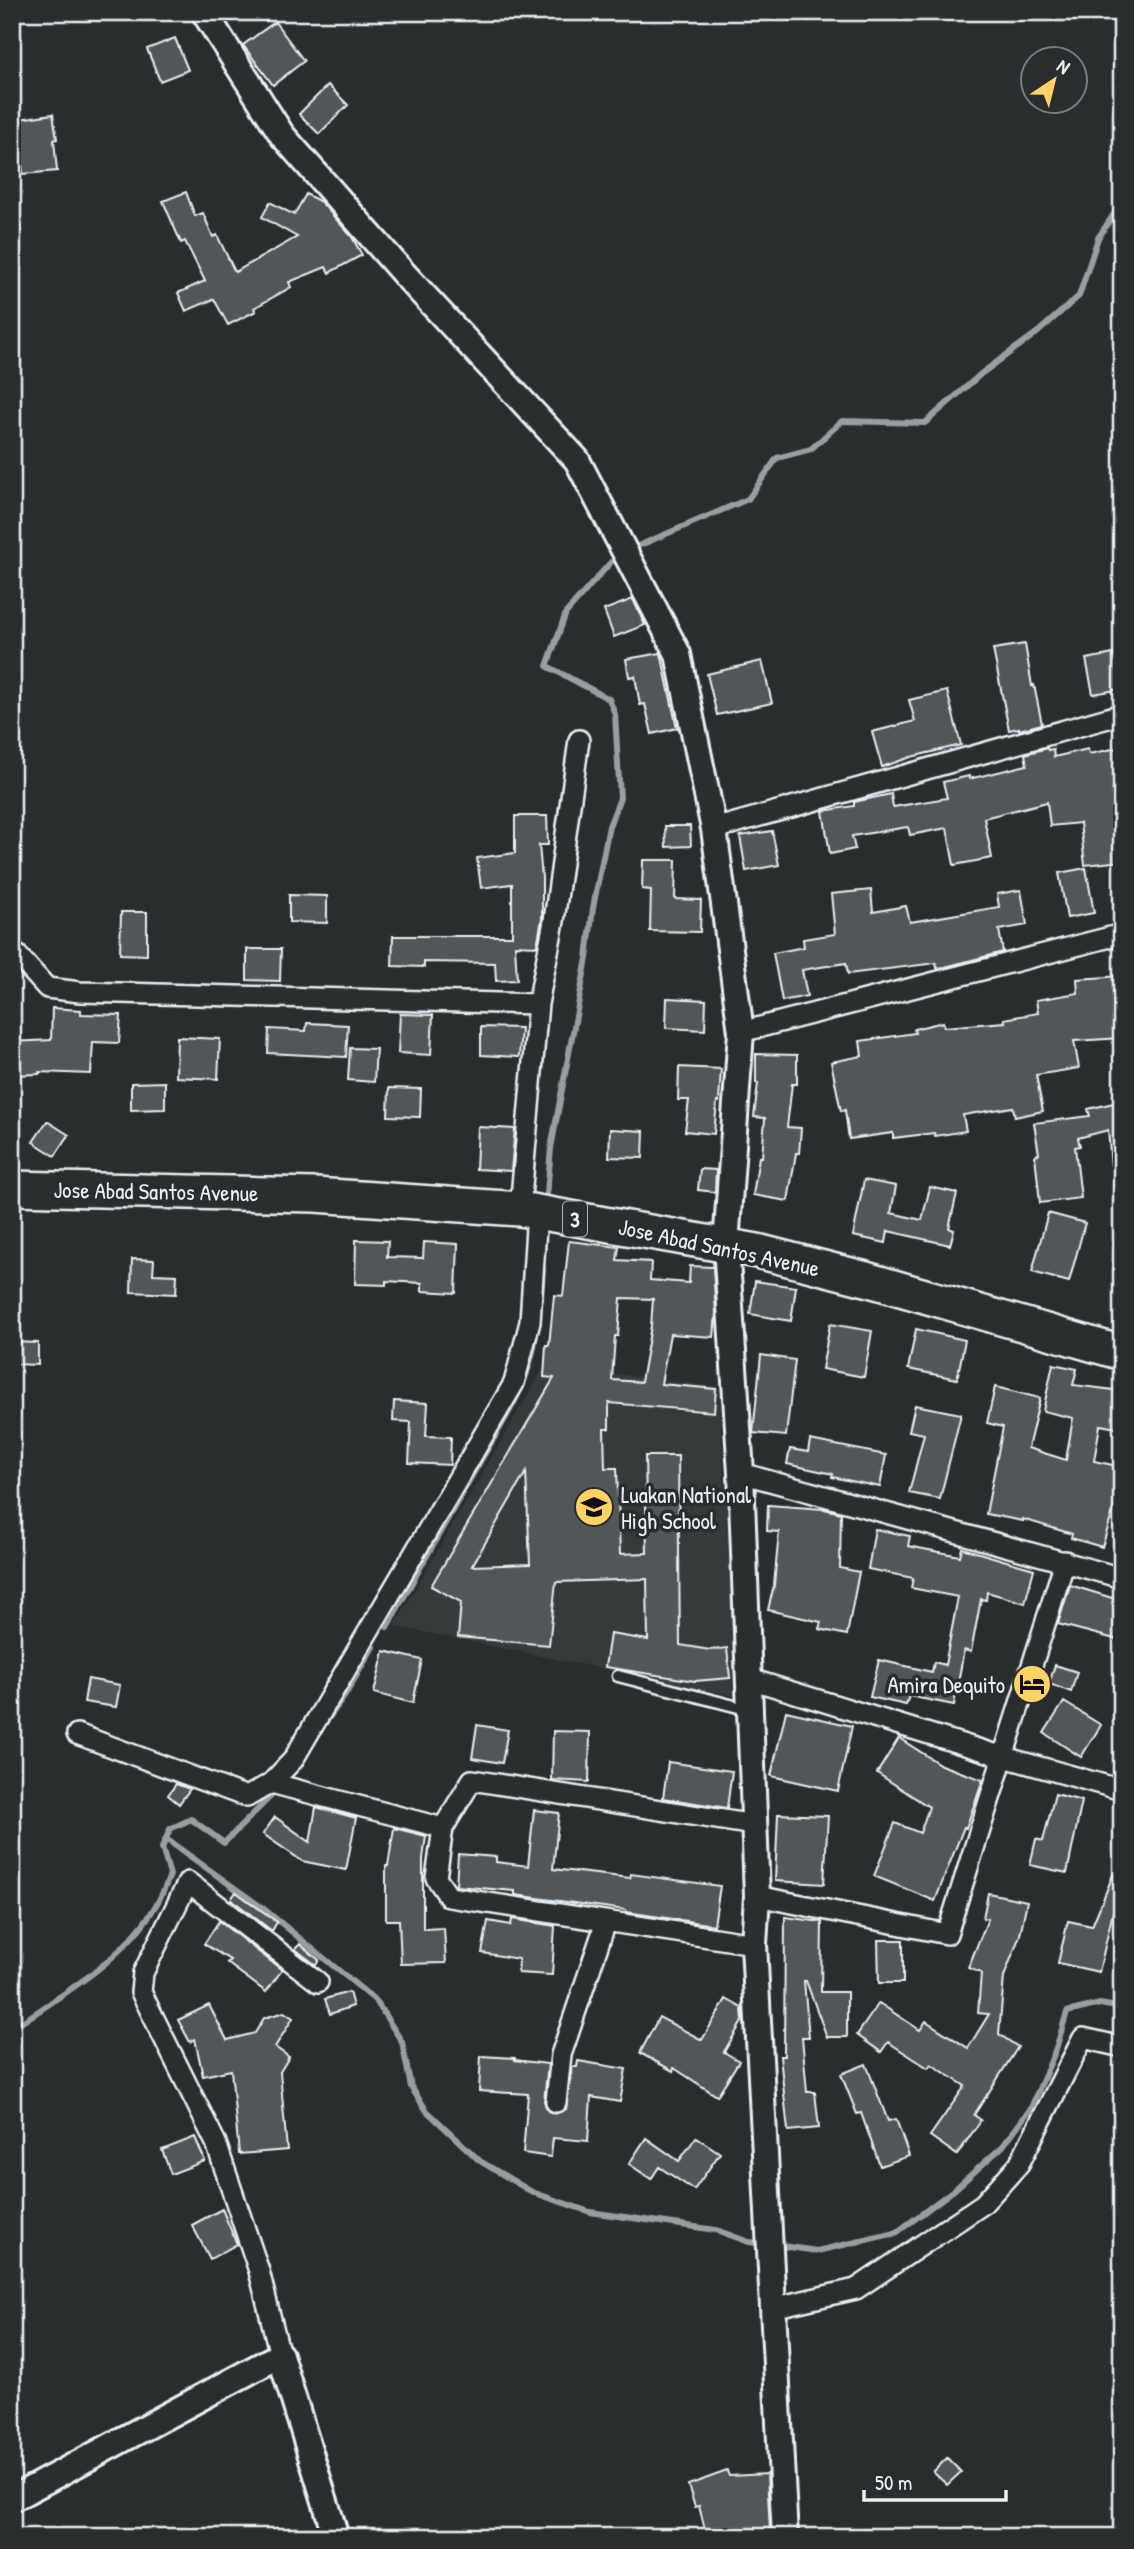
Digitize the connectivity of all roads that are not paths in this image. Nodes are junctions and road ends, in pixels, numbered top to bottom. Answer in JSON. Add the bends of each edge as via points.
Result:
{"nodes":[{"id":1,"x":204,"y":12,"type":"edge"},
{"id":2,"x":1122,"y":714,"type":"edge"},
{"id":3,"x":579,"y":740,"type":"dead end"},
{"id":4,"x":714,"y":829,"type":"junction"},
{"id":5,"x":1122,"y":934,"type":"edge"},
{"id":6,"x":12,"y":949,"type":"edge"},
{"id":7,"x":538,"y":1004,"type":"junction"},
{"id":8,"x":741,"y":1032,"type":"junction"},
{"id":9,"x":12,"y":1188,"type":"edge"},
{"id":10,"x":529,"y":1211,"type":"junction"},
{"id":11,"x":726,"y":1245,"type":"junction"},
{"id":12,"x":1122,"y":1353,"type":"edge"},
{"id":13,"x":741,"y":1473,"type":"junction"},
{"id":14,"x":1065,"y":1560,"type":"junction"},
{"id":15,"x":1122,"y":1578,"type":"edge"},
{"id":16,"x":618,"y":1676,"type":"dead end"},
{"id":17,"x":750,"y":1679,"type":"junction"},
{"id":18,"x":751,"y":1710,"type":"junction"},
{"id":19,"x":77,"y":1734,"type":"dead end"},
{"id":20,"x":1004,"y":1757,"type":"junction"},
{"id":21,"x":271,"y":1783,"type":"junction"},
{"id":22,"x":1122,"y":1790,"type":"edge"},
{"id":23,"x":754,"y":1825,"type":"junction"},
{"id":24,"x":443,"y":1828,"type":"junction"},
{"id":25,"x":757,"y":1896,"type":"junction"},
{"id":26,"x":606,"y":1922,"type":"junction"},
{"id":27,"x":754,"y":1944,"type":"junction"},
{"id":28,"x":318,"y":1982,"type":"dead end"},
{"id":29,"x":1122,"y":2047,"type":"edge"},
{"id":30,"x":556,"y":2102,"type":"dead end"},
{"id":31,"x":772,"y":2308,"type":"junction"},
{"id":32,"x":280,"y":2355,"type":"junction"},
{"id":33,"x":12,"y":2499,"type":"edge"},
{"id":34,"x":336,"y":2537,"type":"edge"},
{"id":35,"x":785,"y":2537,"type":"edge"}],
"edges":[{"from":1,"to":4,"type":"street","via":[[282,135],[577,460],[678,654]]},
{"from":2,"to":4,"type":"street"},
{"from":3,"to":7,"type":"street"},
{"from":4,"to":8,"type":"street"},
{"from":5,"to":8,"type":"street"},
{"from":6,"to":7,"type":"street","via":[[47,988],[80,992]]},
{"from":7,"to":10,"type":"street"},
{"from":8,"to":11,"type":"street"},
{"from":9,"to":10,"type":"highway","name":"Jose Abad Santos Avenue","number":"3","via":[[316,1195]]},
{"from":10,"to":11,"type":"highway","name":"Jose Abad Santos Avenue","number":"3"},
{"from":10,"to":21,"type":"street","via":[[530,1322],[514,1383],[293,1760]]},
{"from":11,"to":12,"type":"highway","name":"Jose Abad Santos Avenue","number":"3","via":[[866,1279]]},
{"from":11,"to":13,"type":"street"},
{"from":13,"to":14,"type":"street"},
{"from":13,"to":17,"type":"street"},
{"from":14,"to":15,"type":"street"},
{"from":14,"to":20,"type":"street"},
{"from":16,"to":18,"type":"lane"},
{"from":17,"to":18,"type":"street"},
{"from":17,"to":20,"type":"street"},
{"from":18,"to":23,"type":"street"},
{"from":19,"to":21,"type":"street","via":[[247,1797]]},
{"from":20,"to":22,"type":"street"},
{"from":20,"to":25,"type":"street","via":[[947,1934]]},
{"from":21,"to":24,"type":"street"},
{"from":23,"to":24,"type":"street","via":[[472,1780]]},
{"from":23,"to":25,"type":"street"},
{"from":24,"to":26,"type":"street","via":[[436,1878],[449,1897]]},
{"from":25,"to":27,"type":"street"},
{"from":26,"to":27,"type":"street"},
{"from":26,"to":30,"type":"street","via":[[561,2055]]},
{"from":27,"to":31,"type":"street"},
{"from":28,"to":32,"type":"street","via":[[188,1882],[143,1973],[141,1992],[216,2144],[259,2271]]},
{"from":29,"to":31,"type":"street","via":[[1083,2038],[1019,2164],[983,2204],[856,2289]]},
{"from":31,"to":35,"type":"street"},
{"from":32,"to":33,"type":"street"},
{"from":32,"to":34,"type":"street"}]}
